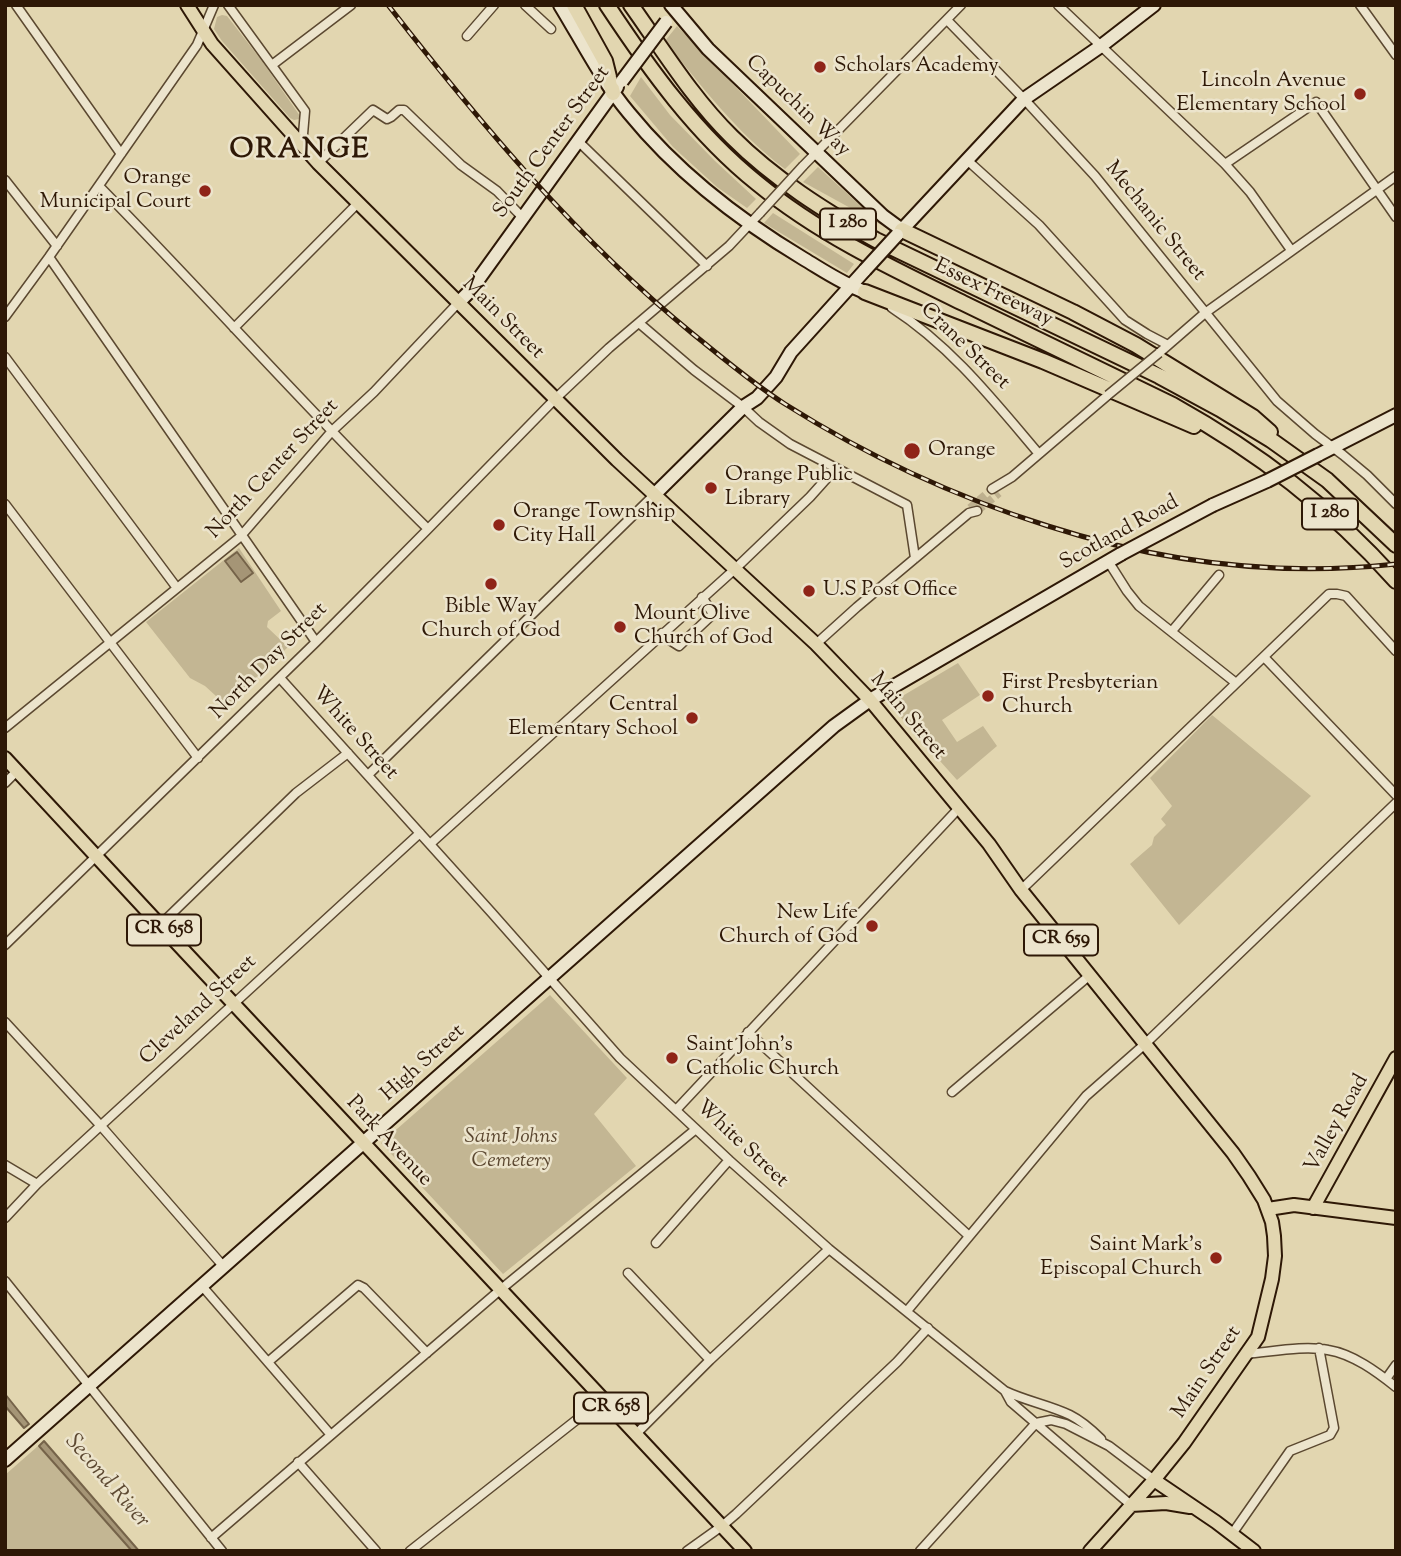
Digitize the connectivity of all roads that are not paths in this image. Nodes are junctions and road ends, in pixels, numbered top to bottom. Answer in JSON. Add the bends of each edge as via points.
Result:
{"nodes":[{"id":1,"x":16,"y":5,"type":"edge"},
{"id":2,"x":187,"y":5,"type":"edge"},
{"id":3,"x":214,"y":5,"type":"edge"},
{"id":4,"x":228,"y":5,"type":"edge"},
{"id":5,"x":351,"y":5,"type":"edge"},
{"id":6,"x":494,"y":5,"type":"edge"},
{"id":7,"x":525,"y":5,"type":"edge"},
{"id":8,"x":560,"y":5,"type":"edge"},
{"id":9,"x":575,"y":5,"type":"edge"},
{"id":10,"x":607,"y":5,"type":"edge"},
{"id":11,"x":631,"y":5,"type":"edge"},
{"id":12,"x":961,"y":5,"type":"edge"},
{"id":13,"x":1058,"y":5,"type":"edge"},
{"id":14,"x":1154,"y":5,"type":"edge"},
{"id":15,"x":1360,"y":5,"type":"edge"},
{"id":16,"x":675,"y":7,"type":"edge"},
{"id":17,"x":947,"y":20,"type":"junction"},
{"id":18,"x":551,"y":29,"type":"dead end"},
{"id":19,"x":203,"y":32,"type":"junction"},
{"id":20,"x":467,"y":36,"type":"dead end"},
{"id":21,"x":1101,"y":46,"type":"junction"},
{"id":22,"x":1396,"y":55,"type":"edge"},
{"id":23,"x":272,"y":65,"type":"junction"},
{"id":24,"x":617,"y":87,"type":"junction"},
{"id":25,"x":1024,"y":99,"type":"junction"},
{"id":26,"x":579,"y":142,"type":"junction"},
{"id":27,"x":302,"y":146,"type":"junction"},
{"id":28,"x":816,"y":153,"type":"junction"},
{"id":29,"x":121,"y":154,"type":"junction"},
{"id":30,"x":967,"y":160,"type":"junction"},
{"id":31,"x":318,"y":163,"type":"junction"},
{"id":32,"x":1225,"y":164,"type":"junction"},
{"id":33,"x":1396,"y":176,"type":"edge"},
{"id":34,"x":5,"y":180,"type":"edge"},
{"id":35,"x":99,"y":186,"type":"junction"},
{"id":36,"x":1377,"y":190,"type":"junction"},
{"id":37,"x":358,"y":202,"type":"junction"},
{"id":38,"x":1396,"y":217,"type":"edge"},
{"id":39,"x":523,"y":218,"type":"junction"},
{"id":40,"x":751,"y":224,"type":"junction"},
{"id":41,"x":899,"y":232,"type":"junction"},
{"id":42,"x":57,"y":246,"type":"junction"},
{"id":43,"x":1291,"y":250,"type":"junction"},
{"id":44,"x":49,"y":257,"type":"junction"},
{"id":45,"x":707,"y":266,"type":"junction"},
{"id":46,"x":849,"y":286,"type":"junction"},
{"id":47,"x":865,"y":292,"type":"junction"},
{"id":48,"x":458,"y":303,"type":"junction"},
{"id":49,"x":1205,"y":313,"type":"junction"},
{"id":50,"x":5,"y":317,"type":"edge"},
{"id":51,"x":639,"y":323,"type":"junction"},
{"id":52,"x":234,"y":328,"type":"junction"},
{"id":53,"x":1168,"y":345,"type":"junction"},
{"id":54,"x":5,"y":357,"type":"edge"},
{"id":55,"x":555,"y":399,"type":"junction"},
{"id":56,"x":743,"y":407,"type":"junction"},
{"id":57,"x":1396,"y":415,"type":"edge"},
{"id":58,"x":332,"y":431,"type":"junction"},
{"id":59,"x":1332,"y":447,"type":"junction"},
{"id":60,"x":1039,"y":454,"type":"junction"},
{"id":61,"x":1256,"y":456,"type":"junction"},
{"id":62,"x":836,"y":468,"type":"junction"},
{"id":63,"x":1327,"y":481,"type":"junction"},
{"id":64,"x":996,"y":491,"type":"tunnel mouth"},
{"id":65,"x":654,"y":495,"type":"junction"},
{"id":66,"x":5,"y":504,"type":"edge"},
{"id":67,"x":1396,"y":504,"type":"edge"},
{"id":68,"x":972,"y":511,"type":"tunnel mouth"},
{"id":69,"x":428,"y":530,"type":"junction"},
{"id":70,"x":242,"y":535,"type":"junction"},
{"id":71,"x":1396,"y":545,"type":"edge"},
{"id":72,"x":915,"y":558,"type":"junction"},
{"id":73,"x":1108,"y":561,"type":"junction"},
{"id":74,"x":735,"y":569,"type":"junction"},
{"id":75,"x":1219,"y":575,"type":"dead end"},
{"id":76,"x":1396,"y":581,"type":"edge"},
{"id":77,"x":177,"y":588,"type":"junction"},
{"id":78,"x":702,"y":597,"type":"junction"},
{"id":79,"x":1172,"y":631,"type":"junction"},
{"id":80,"x":662,"y":633,"type":"junction"},
{"id":81,"x":111,"y":642,"type":"junction"},
{"id":82,"x":316,"y":642,"type":"junction"},
{"id":83,"x":816,"y":644,"type":"junction"},
{"id":84,"x":1396,"y":651,"type":"edge"},
{"id":85,"x":1264,"y":657,"type":"junction"},
{"id":86,"x":280,"y":678,"type":"junction"},
{"id":87,"x":1236,"y":684,"type":"junction"},
{"id":88,"x":870,"y":700,"type":"junction"},
{"id":89,"x":5,"y":728,"type":"edge"},
{"id":90,"x":348,"y":754,"type":"junction"},
{"id":91,"x":5,"y":758,"type":"edge"},
{"id":92,"x":198,"y":758,"type":"junction"},
{"id":93,"x":17,"y":771,"type":"junction"},
{"id":94,"x":368,"y":775,"type":"junction"},
{"id":95,"x":5,"y":783,"type":"edge"},
{"id":96,"x":1396,"y":795,"type":"edge"},
{"id":97,"x":1396,"y":803,"type":"edge"},
{"id":98,"x":959,"y":808,"type":"junction"},
{"id":99,"x":420,"y":833,"type":"junction"},
{"id":100,"x":430,"y":844,"type":"junction"},
{"id":101,"x":96,"y":857,"type":"junction"},
{"id":102,"x":1021,"y":890,"type":"junction"},
{"id":103,"x":160,"y":925,"type":"junction"},
{"id":104,"x":5,"y":945,"type":"edge"},
{"id":105,"x":1090,"y":975,"type":"junction"},
{"id":106,"x":550,"y":978,"type":"junction"},
{"id":107,"x":233,"y":1004,"type":"junction"},
{"id":108,"x":5,"y":1022,"type":"edge"},
{"id":109,"x":748,"y":1032,"type":"junction"},
{"id":110,"x":1145,"y":1044,"type":"junction"},
{"id":111,"x":1396,"y":1058,"type":"edge"},
{"id":112,"x":952,"y":1092,"type":"dead end"},
{"id":113,"x":676,"y":1110,"type":"junction"},
{"id":114,"x":101,"y":1126,"type":"junction"},
{"id":115,"x":696,"y":1129,"type":"junction"},
{"id":116,"x":363,"y":1143,"type":"junction"},
{"id":117,"x":729,"y":1160,"type":"junction"},
{"id":118,"x":5,"y":1165,"type":"edge"},
{"id":119,"x":37,"y":1184,"type":"junction"},
{"id":120,"x":1313,"y":1208,"type":"junction"},
{"id":121,"x":1268,"y":1209,"type":"junction"},
{"id":122,"x":5,"y":1218,"type":"edge"},
{"id":123,"x":1396,"y":1218,"type":"edge"},
{"id":124,"x":969,"y":1236,"type":"junction"},
{"id":125,"x":656,"y":1243,"type":"dead end"},
{"id":126,"x":829,"y":1249,"type":"junction"},
{"id":127,"x":224,"y":1267,"type":"junction"},
{"id":128,"x":628,"y":1273,"type":"dead end"},
{"id":129,"x":5,"y":1281,"type":"edge"},
{"id":130,"x":202,"y":1286,"type":"junction"},
{"id":131,"x":500,"y":1290,"type":"junction"},
{"id":132,"x":907,"y":1311,"type":"junction"},
{"id":133,"x":928,"y":1328,"type":"junction"},
{"id":134,"x":1319,"y":1348,"type":"junction"},
{"id":135,"x":427,"y":1353,"type":"junction"},
{"id":136,"x":1246,"y":1354,"type":"junction"},
{"id":137,"x":710,"y":1360,"type":"junction"},
{"id":138,"x":268,"y":1362,"type":"junction"},
{"id":139,"x":1396,"y":1365,"type":"edge"},
{"id":140,"x":1386,"y":1379,"type":"junction"},
{"id":141,"x":90,"y":1385,"type":"junction"},
{"id":142,"x":1396,"y":1387,"type":"edge"},
{"id":143,"x":1005,"y":1391,"type":"junction"},
{"id":144,"x":603,"y":1399,"type":"junction"},
{"id":145,"x":1069,"y":1420,"type":"junction"},
{"id":146,"x":1036,"y":1423,"type":"junction"},
{"id":147,"x":636,"y":1434,"type":"junction"},
{"id":148,"x":331,"y":1435,"type":"junction"},
{"id":149,"x":1053,"y":1437,"type":"junction"},
{"id":150,"x":5,"y":1460,"type":"edge"},
{"id":151,"x":298,"y":1462,"type":"junction"},
{"id":152,"x":1154,"y":1479,"type":"junction"},
{"id":153,"x":1131,"y":1505,"type":"junction"},
{"id":154,"x":1194,"y":1508,"type":"junction"},
{"id":155,"x":722,"y":1526,"type":"junction"},
{"id":156,"x":1233,"y":1534,"type":"junction"},
{"id":157,"x":211,"y":1538,"type":"junction"},
{"id":158,"x":222,"y":1551,"type":"edge"},
{"id":159,"x":376,"y":1551,"type":"edge"},
{"id":160,"x":410,"y":1551,"type":"edge"},
{"id":161,"x":687,"y":1551,"type":"edge"},
{"id":162,"x":745,"y":1551,"type":"edge"},
{"id":163,"x":920,"y":1551,"type":"edge"},
{"id":164,"x":1090,"y":1551,"type":"edge"},
{"id":165,"x":1254,"y":1551,"type":"edge"}],
"edges":[{"from":1,"to":29,"type":"street"},
{"from":2,"to":19,"type":"main road","name":"Main Street"},
{"from":3,"to":19,"type":"street"},
{"from":4,"to":23,"type":"street"},
{"from":5,"to":23,"type":"street"},
{"from":6,"to":20,"type":"street"},
{"from":7,"to":18,"type":"street"},
{"from":8,"to":24,"type":"main road","name":"Crane Street"},
{"from":9,"to":24,"type":"highway"},
{"from":10,"to":61,"type":"highway","name":"Essex Freeway","number":"I 280","via":[[688,117],[756,183],[791,209],[891,268],[1173,405]]},
{"from":11,"to":63,"type":"highway","name":"Essex Freeway","number":"I 280","via":[[732,138],[803,195],[876,240],[1220,409]]},
{"from":12,"to":17,"type":"street","name":"North Day Street"},
{"from":13,"to":21,"type":"street"},
{"from":14,"to":21,"type":"main road"},
{"from":15,"to":22,"type":"street"},
{"from":16,"to":24,"type":"main road","name":"South Center Street","bridge":true},
{"from":16,"to":28,"type":"main road","name":"Capuchin Way","via":[[708,49]]},
{"from":17,"to":25,"type":"street","name":"Mechanic Street"},
{"from":17,"to":28,"type":"street","name":"North Day Street"},
{"from":19,"to":27,"type":"main road","name":"Main Street"},
{"from":19,"to":29,"type":"street"},
{"from":21,"to":25,"type":"main road"},
{"from":21,"to":32,"type":"street"},
{"from":23,"to":27,"type":"street","via":[[305,111]]},
{"from":24,"to":26,"type":"main road","name":"South Center Street"},
{"from":24,"to":40,"type":"main road","name":"Crane Street","via":[[629,113],[660,149]]},
{"from":25,"to":30,"type":"main road"},
{"from":25,"to":49,"type":"street","name":"Mechanic Street","via":[[1095,176]]},
{"from":26,"to":39,"type":"main road","name":"South Center Street"},
{"from":26,"to":45,"type":"street"},
{"from":27,"to":31,"type":"main road","name":"Main Street"},
{"from":28,"to":40,"type":"street","name":"North Day Street","bridge":true},
{"from":28,"to":41,"type":"main road","name":"Capuchin Way"},
{"from":29,"to":35,"type":"street"},
{"from":30,"to":41,"type":"main road"},
{"from":30,"to":53,"type":"street","via":[[1040,225],[1125,320]]},
{"from":31,"to":37,"type":"main road","name":"Main Street"},
{"from":31,"to":39,"type":"street","via":[[373,110],[387,118],[404,110]]},
{"from":32,"to":36,"type":"street","via":[[1316,102]]},
{"from":32,"to":43,"type":"street"},
{"from":33,"to":36,"type":"street"},
{"from":34,"to":42,"type":"street"},
{"from":35,"to":42,"type":"street"},
{"from":35,"to":52,"type":"street"},
{"from":36,"to":38,"type":"street"},
{"from":36,"to":43,"type":"street"},
{"from":37,"to":48,"type":"main road","name":"Main Street"},
{"from":37,"to":52,"type":"street"},
{"from":39,"to":48,"type":"main road","name":"South Center Street"},
{"from":40,"to":45,"type":"street","name":"North Day Street"},
{"from":40,"to":46,"type":"main road","name":"Crane Street"},
{"from":41,"to":46,"type":"main road","bridge":true},
{"from":41,"to":63,"type":"highway","via":[[1136,345],[1253,417]]},
{"from":42,"to":44,"type":"street"},
{"from":43,"to":49,"type":"street"},
{"from":44,"to":50,"type":"street"},
{"from":44,"to":70,"type":"street"},
{"from":45,"to":51,"type":"street","name":"North Day Street"},
{"from":46,"to":47,"type":"main road","name":"Crane Street"},
{"from":46,"to":56,"type":"main road","via":[[784,361],[776,377]]},
{"from":47,"to":60,"type":"street","name":"Crane Street","via":[[906,317],[949,353]]},
{"from":47,"to":61,"type":"highway","via":[[1043,360]]},
{"from":48,"to":55,"type":"main road","name":"Main Street"},
{"from":48,"to":58,"type":"street","name":"North Center Street"},
{"from":49,"to":53,"type":"street"},
{"from":49,"to":59,"type":"street","name":"Mechanic Street","via":[[1277,401]]},
{"from":51,"to":55,"type":"street","name":"North Day Street"},
{"from":51,"to":56,"type":"street"},
{"from":52,"to":58,"type":"street"},
{"from":53,"to":60,"type":"street","bridge":true},
{"from":54,"to":77,"type":"street"},
{"from":55,"to":65,"type":"main road","name":"Main Street"},
{"from":55,"to":69,"type":"street","name":"North Day Street"},
{"from":56,"to":62,"type":"street","via":[[790,444]]},
{"from":56,"to":65,"type":"main road"},
{"from":57,"to":59,"type":"main road","name":"Scotland Road"},
{"from":58,"to":69,"type":"street"},
{"from":58,"to":70,"type":"street","name":"North Center Street"},
{"from":59,"to":67,"type":"street","name":"Mechanic Street"},
{"from":59,"to":73,"type":"main road","name":"Scotland Road","bridge":true},
{"from":60,"to":64,"type":"street"},
{"from":61,"to":76,"type":"highway","name":"Essex Freeway","number":"I 280","via":[[1322,506]]},
{"from":62,"to":72,"type":"street","via":[[907,505]]},
{"from":62,"to":74,"type":"street"},
{"from":63,"to":71,"type":"highway","name":"Essex Freeway","number":"I 280"},
{"from":65,"to":74,"type":"main road","name":"Main Street"},
{"from":65,"to":94,"type":"street"},
{"from":66,"to":81,"type":"street"},
{"from":68,"to":72,"type":"street"},
{"from":69,"to":82,"type":"street","name":"North Day Street"},
{"from":70,"to":77,"type":"street","name":"North Center Street"},
{"from":70,"to":82,"type":"street"},
{"from":72,"to":83,"type":"street"},
{"from":73,"to":79,"type":"street","via":[[1139,606]]},
{"from":73,"to":88,"type":"main road","name":"Scotland Road"},
{"from":74,"to":78,"type":"street"},
{"from":74,"to":83,"type":"main road","name":"Main Street"},
{"from":75,"to":79,"type":"street"},
{"from":77,"to":81,"type":"street","name":"North Center Street"},
{"from":78,"to":80,"type":"street"},
{"from":78,"to":80,"type":"street","via":[[713,614],[678,646]]},
{"from":79,"to":87,"type":"street"},
{"from":80,"to":100,"type":"street"},
{"from":81,"to":89,"type":"street","name":"North Center Street"},
{"from":81,"to":92,"type":"street"},
{"from":82,"to":86,"type":"street","name":"North Day Street"},
{"from":83,"to":88,"type":"main road","name":"Main Street"},
{"from":84,"to":85,"type":"street","via":[[1346,596],[1329,594]]},
{"from":85,"to":87,"type":"street"},
{"from":85,"to":96,"type":"street"},
{"from":86,"to":90,"type":"street","name":"White Street"},
{"from":86,"to":92,"type":"street","name":"North Day Street"},
{"from":87,"to":102,"type":"street"},
{"from":88,"to":98,"type":"main road","name":"Main Street","number":"CR 659"},
{"from":88,"to":106,"type":"main road","name":"High Street","via":[[834,726]]},
{"from":90,"to":94,"type":"street","name":"White Street"},
{"from":90,"to":103,"type":"street","via":[[296,793]]},
{"from":91,"to":93,"type":"main road","name":"Park Avenue","number":"CR 658"},
{"from":92,"to":101,"type":"street","name":"North Day Street"},
{"from":93,"to":95,"type":"street"},
{"from":93,"to":101,"type":"main road","name":"Park Avenue","number":"CR 658"},
{"from":94,"to":99,"type":"street","name":"White Street"},
{"from":97,"to":110,"type":"street"},
{"from":98,"to":102,"type":"main road","name":"Main Street","number":"CR 659"},
{"from":98,"to":109,"type":"street"},
{"from":99,"to":100,"type":"street","name":"White Street"},
{"from":99,"to":107,"type":"street","name":"Cleveland Street"},
{"from":100,"to":106,"type":"street","name":"White Street"},
{"from":101,"to":103,"type":"main road","name":"Park Avenue","number":"CR 658"},
{"from":101,"to":104,"type":"street","name":"North Day Street"},
{"from":102,"to":105,"type":"main road","name":"Main Street","number":"CR 659"},
{"from":103,"to":107,"type":"main road","name":"Park Avenue","number":"CR 658"},
{"from":105,"to":110,"type":"main road","name":"Main Street","number":"CR 659"},
{"from":105,"to":112,"type":"street"},
{"from":106,"to":113,"type":"street","name":"White Street","via":[[620,1058]]},
{"from":106,"to":116,"type":"main road","name":"High Street"},
{"from":107,"to":114,"type":"street","name":"Cleveland Street"},
{"from":107,"to":116,"type":"main road","name":"Park Avenue","number":"CR 658"},
{"from":108,"to":114,"type":"street"},
{"from":109,"to":113,"type":"street"},
{"from":109,"to":124,"type":"street"},
{"from":110,"to":121,"type":"main road","name":"Main Street","number":"CR 659","via":[[1241,1163]]},
{"from":110,"to":124,"type":"street","via":[[1086,1096]]},
{"from":111,"to":120,"type":"main road","name":"Valley Road"},
{"from":113,"to":115,"type":"street","name":"White Street"},
{"from":114,"to":119,"type":"street","name":"Cleveland Street"},
{"from":114,"to":127,"type":"street"},
{"from":115,"to":117,"type":"street","name":"White Street"},
{"from":115,"to":131,"type":"street"},
{"from":116,"to":127,"type":"main road","name":"High Street"},
{"from":116,"to":131,"type":"main road","name":"Park Avenue","number":"CR 658"},
{"from":117,"to":125,"type":"street"},
{"from":117,"to":126,"type":"street","name":"White Street"},
{"from":118,"to":119,"type":"street"},
{"from":119,"to":122,"type":"street","name":"Cleveland Street"},
{"from":120,"to":121,"type":"main road"},
{"from":120,"to":123,"type":"main road"},
{"from":121,"to":136,"type":"main road","name":"Main Street","number":"CR 659","via":[[1274,1236],[1272,1279],[1258,1337]]},
{"from":124,"to":132,"type":"street"},
{"from":126,"to":132,"type":"street","name":"White Street"},
{"from":126,"to":137,"type":"street"},
{"from":127,"to":130,"type":"main road","name":"High Street"},
{"from":128,"to":137,"type":"street"},
{"from":129,"to":141,"type":"street"},
{"from":130,"to":138,"type":"street"},
{"from":130,"to":141,"type":"main road","name":"High Street"},
{"from":131,"to":135,"type":"street"},
{"from":131,"to":144,"type":"main road","name":"Park Avenue","number":"CR 658"},
{"from":132,"to":133,"type":"street","name":"White Street"},
{"from":133,"to":143,"type":"street","name":"White Street"},
{"from":133,"to":155,"type":"street"},
{"from":134,"to":136,"type":"street"},
{"from":134,"to":140,"type":"street","via":[[1351,1358]]},
{"from":134,"to":156,"type":"street","via":[[1334,1428],[1330,1435],[1290,1451]]},
{"from":135,"to":138,"type":"street","via":[[358,1285]]},
{"from":135,"to":148,"type":"street"},
{"from":136,"to":152,"type":"main road","name":"Main Street","number":"CR 659"},
{"from":137,"to":147,"type":"street"},
{"from":138,"to":148,"type":"street"},
{"from":139,"to":140,"type":"street"},
{"from":140,"to":142,"type":"street"},
{"from":141,"to":150,"type":"main road","name":"High Street"},
{"from":141,"to":157,"type":"street"},
{"from":143,"to":145,"type":"street","via":[[1056,1409]]},
{"from":143,"to":146,"type":"street","name":"White Street"},
{"from":144,"to":147,"type":"main road","name":"Park Avenue","number":"CR 658"},
{"from":144,"to":160,"type":"street"},
{"from":145,"to":146,"type":"street"},
{"from":145,"to":149,"type":"street"},
{"from":145,"to":152,"type":"street","via":[[1089,1427]]},
{"from":146,"to":149,"type":"street","name":"White Street"},
{"from":146,"to":163,"type":"street"},
{"from":147,"to":155,"type":"main road","name":"Park Avenue","number":"CR 658"},
{"from":148,"to":151,"type":"street"},
{"from":149,"to":153,"type":"street","name":"White Street"},
{"from":151,"to":157,"type":"street"},
{"from":151,"to":159,"type":"street"},
{"from":152,"to":153,"type":"main road","name":"Main Street","number":"CR 659"},
{"from":152,"to":154,"type":"main road"},
{"from":153,"to":154,"type":"main road","via":[[1166,1503]]},
{"from":153,"to":164,"type":"main road","name":"Main Street","number":"CR 659"},
{"from":154,"to":156,"type":"main road"},
{"from":155,"to":161,"type":"street"},
{"from":155,"to":162,"type":"main road","name":"Park Avenue","number":"CR 658"},
{"from":156,"to":165,"type":"main road"},
{"from":157,"to":158,"type":"street"}]}
